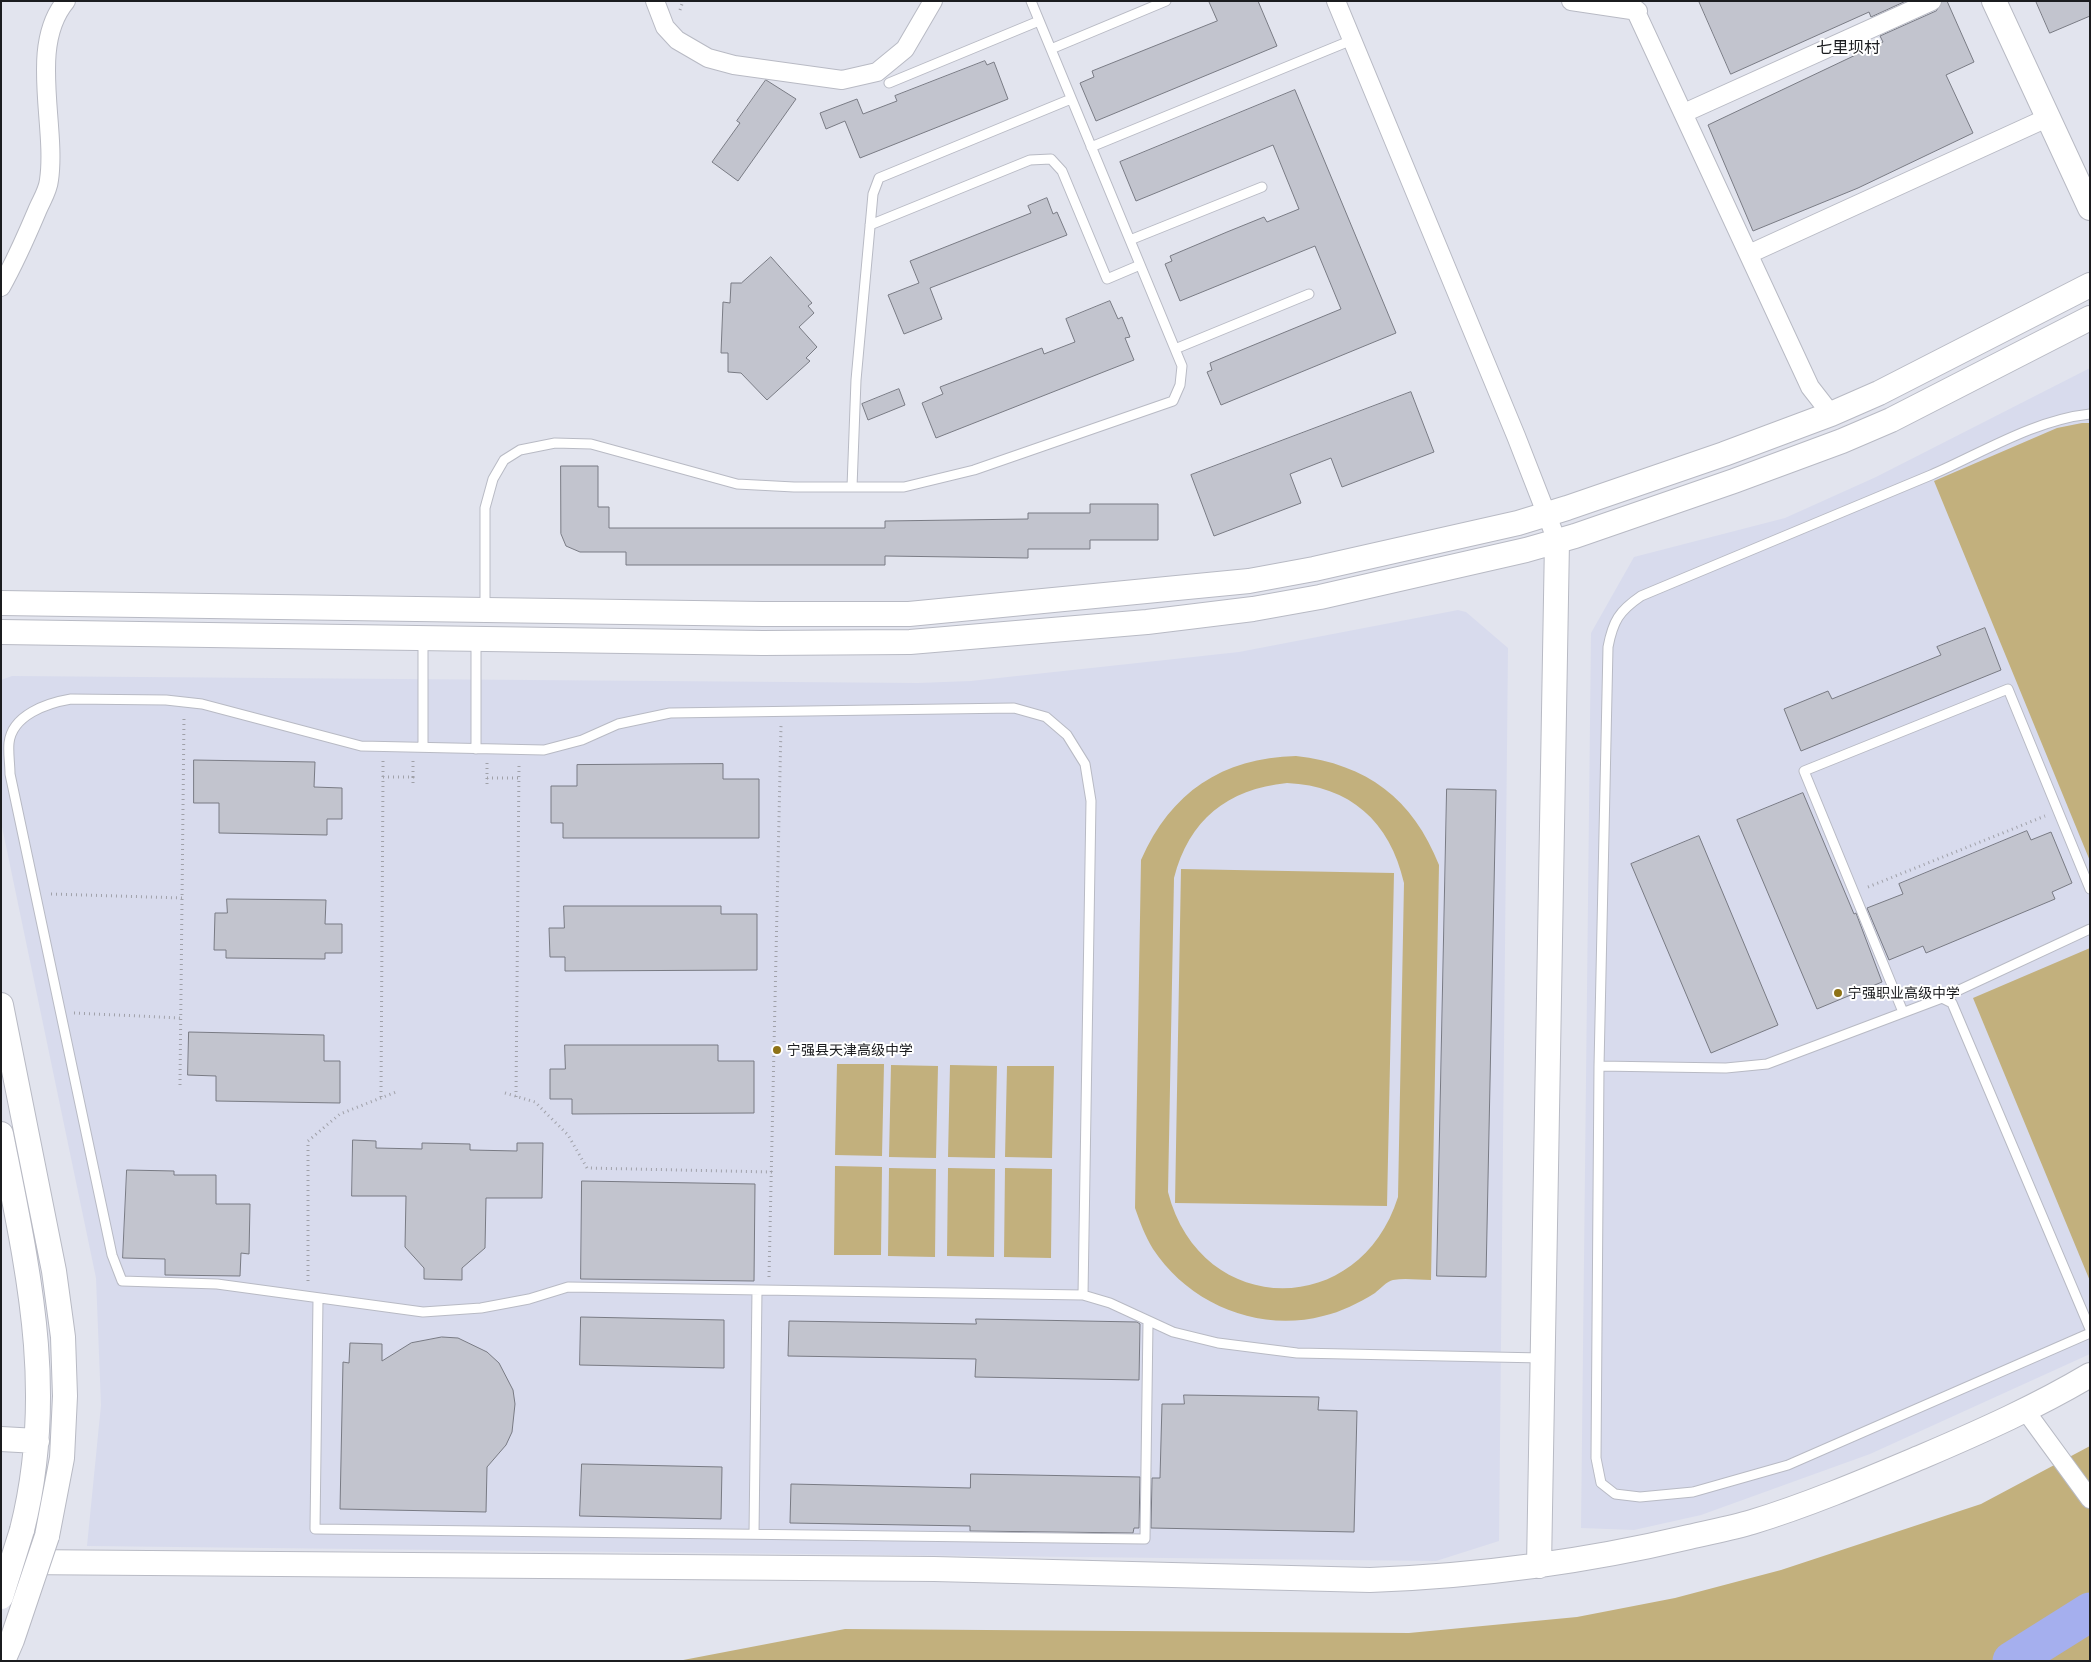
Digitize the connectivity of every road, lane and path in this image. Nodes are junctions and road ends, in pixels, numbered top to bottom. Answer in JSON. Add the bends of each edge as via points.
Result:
{"nodes":[{"id":1,"x":66,"y":1,"type":"edge"},
{"id":2,"x":655,"y":1,"type":"edge"},
{"id":3,"x":933,"y":1,"type":"edge"},
{"id":4,"x":1031,"y":1,"type":"edge"},
{"id":5,"x":1166,"y":1,"type":"edge"},
{"id":6,"x":1336,"y":1,"type":"edge"},
{"id":7,"x":1571,"y":1,"type":"edge"},
{"id":8,"x":1932,"y":1,"type":"edge"},
{"id":9,"x":1994,"y":1,"type":"edge"},
{"id":10,"x":1635,"y":6,"type":"edge"},
{"id":11,"x":1039,"y":21,"type":"junction"},
{"id":12,"x":1352,"y":40,"type":"junction"},
{"id":13,"x":1051,"y":49,"type":"junction"},
{"id":14,"x":889,"y":83,"type":"dead end"},
{"id":15,"x":1071,"y":99,"type":"junction"},
{"id":16,"x":1684,"y":113,"type":"junction"},
{"id":17,"x":2047,"y":118,"type":"junction"},
{"id":18,"x":1091,"y":147,"type":"junction"},
{"id":19,"x":1262,"y":187,"type":"dead end"},
{"id":20,"x":2090,"y":208,"type":"edge"},
{"id":21,"x":870,"y":225,"type":"junction"},
{"id":22,"x":1130,"y":240,"type":"junction"},
{"id":23,"x":1749,"y":254,"type":"junction"},
{"id":24,"x":1140,"y":265,"type":"junction"},
{"id":25,"x":2,"y":285,"type":"edge"},
{"id":26,"x":2090,"y":285,"type":"edge"},
{"id":27,"x":1309,"y":294,"type":"dead end"},
{"id":28,"x":2090,"y":318,"type":"edge"},
{"id":29,"x":1175,"y":349,"type":"junction"},
{"id":30,"x":1831,"y":414,"type":"junction"},
{"id":31,"x":2090,"y":414,"type":"edge"},
{"id":32,"x":852,"y":487,"type":"junction"},
{"id":33,"x":1546,"y":514,"type":"junction"},
{"id":34,"x":1557,"y":541,"type":"junction"},
{"id":35,"x":1,"y":603,"type":"edge"},
{"id":36,"x":484,"y":610,"type":"junction"},
{"id":37,"x":1,"y":632,"type":"edge"},
{"id":38,"x":423,"y":638,"type":"junction"},
{"id":39,"x":476,"y":638,"type":"junction"},
{"id":40,"x":185,"y":702,"type":"junction"},
{"id":41,"x":781,"y":711,"type":"junction"},
{"id":42,"x":422,"y":748,"type":"junction"},
{"id":43,"x":476,"y":748,"type":"junction"},
{"id":44,"x":520,"y":749,"type":"junction"},
{"id":45,"x":414,"y":758,"type":"dead end"},
{"id":46,"x":487,"y":759,"type":"dead end"},
{"id":47,"x":413,"y":777,"type":"junction"},
{"id":48,"x":487,"y":778,"type":"junction"},
{"id":49,"x":519,"y":778,"type":"junction"},
{"id":50,"x":413,"y":786,"type":"dead end"},
{"id":51,"x":487,"y":787,"type":"dead end"},
{"id":52,"x":2058,"y":811,"type":"junction"},
{"id":53,"x":2090,"y":889,"type":"edge"},
{"id":54,"x":1854,"y":892,"type":"junction"},
{"id":55,"x":36,"y":894,"type":"junction"},
{"id":56,"x":182,"y":898,"type":"junction"},
{"id":57,"x":2090,"y":928,"type":"edge"},
{"id":58,"x":1942,"y":998,"type":"junction"},
{"id":59,"x":1,"y":1005,"type":"edge"},
{"id":60,"x":1903,"y":1012,"type":"junction"},
{"id":61,"x":61,"y":1013,"type":"junction"},
{"id":62,"x":181,"y":1018,"type":"junction"},
{"id":63,"x":1599,"y":1066,"type":"junction"},
{"id":64,"x":180,"y":1085,"type":"dead end"},
{"id":65,"x":396,"y":1092,"type":"dead end"},
{"id":66,"x":505,"y":1093,"type":"dead end"},
{"id":67,"x":516,"y":1096,"type":"junction"},
{"id":68,"x":381,"y":1097,"type":"junction"},
{"id":69,"x":1,"y":1134,"type":"edge"},
{"id":70,"x":772,"y":1172,"type":"junction"},
{"id":71,"x":756,"y":1290,"type":"junction"},
{"id":72,"x":769,"y":1290,"type":"junction"},
{"id":73,"x":1083,"y":1295,"type":"junction"},
{"id":74,"x":308,"y":1297,"type":"junction"},
{"id":75,"x":318,"y":1299,"type":"junction"},
{"id":76,"x":1148,"y":1322,"type":"junction"},
{"id":77,"x":2090,"y":1331,"type":"edge"},
{"id":78,"x":1543,"y":1358,"type":"junction"},
{"id":79,"x":2090,"y":1375,"type":"edge"},
{"id":80,"x":2025,"y":1410,"type":"junction"},
{"id":81,"x":1,"y":1439,"type":"edge"},
{"id":82,"x":37,"y":1441,"type":"junction"},
{"id":83,"x":2090,"y":1499,"type":"edge"},
{"id":84,"x":754,"y":1534,"type":"junction"},
{"id":85,"x":1,"y":1562,"type":"edge"},
{"id":86,"x":1539,"y":1566,"type":"junction"},
{"id":87,"x":1,"y":1597,"type":"edge"},
{"id":88,"x":3,"y":1661,"type":"edge"}],
"edges":[{"from":1,"to":25,"type":"street","via":[[56,16],[47,51],[48,186]]},
{"from":2,"to":3,"type":"street","via":[[670,34],[708,58],[842,80],[877,72],[898,55]]},
{"from":4,"to":11,"type":"lane"},
{"from":5,"to":13,"type":"lane"},
{"from":6,"to":12,"type":"street"},
{"from":7,"to":10,"type":"street"},
{"from":8,"to":16,"type":"street"},
{"from":9,"to":17,"type":"street"},
{"from":10,"to":16,"type":"street"},
{"from":11,"to":13,"type":"lane"},
{"from":11,"to":14,"type":"lane"},
{"from":12,"to":18,"type":"lane"},
{"from":12,"to":33,"type":"street"},
{"from":13,"to":15,"type":"lane"},
{"from":15,"to":18,"type":"lane"},
{"from":15,"to":21,"type":"lane","via":[[879,178],[873,194]]},
{"from":16,"to":23,"type":"street"},
{"from":17,"to":20,"type":"street"},
{"from":17,"to":23,"type":"street"},
{"from":18,"to":22,"type":"lane"},
{"from":19,"to":22,"type":"lane"},
{"from":21,"to":24,"type":"lane","via":[[1030,160],[1051,159],[1062,171],[1107,279]]},
{"from":21,"to":32,"type":"lane","via":[[856,380]]},
{"from":22,"to":24,"type":"lane"},
{"from":23,"to":30,"type":"street","via":[[1810,387]]},
{"from":24,"to":29,"type":"lane"},
{"from":26,"to":30,"type":"street","via":[[1879,393]]},
{"from":27,"to":29,"type":"lane"},
{"from":28,"to":34,"type":"street","via":[[1891,420],[1842,441]]},
{"from":29,"to":32,"type":"lane","via":[[1182,366],[1182,376],[1173,401],[974,470],[922,484]]},
{"from":30,"to":33,"type":"street"},
{"from":31,"to":63,"type":"lane","via":[[2069,416],[2041,425],[1641,596],[1620,614],[1612,628],[1608,647]]},
{"from":32,"to":36,"type":"lane","via":[[737,484],[591,444],[555,443],[520,450],[504,460],[493,478],[485,508]]},
{"from":33,"to":34,"type":"street"},
{"from":33,"to":36,"type":"street","via":[[1452,539],[1249,581],[984,608],[909,614]]},
{"from":34,"to":39,"type":"street","via":[[1458,567],[1253,610],[987,637],[900,642]]},
{"from":34,"to":78,"type":"street"},
{"from":35,"to":36,"type":"street"},
{"from":37,"to":38,"type":"street"},
{"from":38,"to":39,"type":"street"},
{"from":38,"to":42,"type":"lane"},
{"from":39,"to":43,"type":"lane"},
{"from":40,"to":42,"type":"lane","via":[[361,746]]},
{"from":40,"to":55,"type":"lane","via":[[70,699],[39,708],[19,722],[8,744],[10,774]]},
{"from":40,"to":56,"type":"path"},
{"from":41,"to":44,"type":"lane","via":[[670,713],[618,724],[582,740],[544,750]]},
{"from":41,"to":70,"type":"path"},
{"from":41,"to":73,"type":"lane","via":[[1014,708],[1046,717],[1067,735],[1085,764],[1091,801]]},
{"from":42,"to":43,"type":"lane"},
{"from":43,"to":44,"type":"lane"},
{"from":44,"to":49,"type":"path"},
{"from":45,"to":47,"type":"path"},
{"from":46,"to":48,"type":"path"},
{"from":47,"to":50,"type":"path"},
{"from":47,"to":68,"type":"path","via":[[383,776]]},
{"from":48,"to":49,"type":"path"},
{"from":48,"to":51,"type":"path"},
{"from":49,"to":67,"type":"path"},
{"from":52,"to":53,"type":"lane"},
{"from":52,"to":54,"type":"path"},
{"from":52,"to":54,"type":"lane","via":[[2008,689],[1804,771]]},
{"from":54,"to":60,"type":"lane"},
{"from":55,"to":56,"type":"path"},
{"from":55,"to":61,"type":"lane"},
{"from":56,"to":62,"type":"path"},
{"from":57,"to":58,"type":"lane"},
{"from":58,"to":60,"type":"lane"},
{"from":58,"to":77,"type":"lane","via":[[1952,1003]]},
{"from":59,"to":88,"type":"street","bridge":true,"via":[[54,1271],[63,1337],[65,1396],[62,1458],[46,1536]]},
{"from":60,"to":63,"type":"lane","via":[[1767,1064],[1726,1068]]},
{"from":61,"to":62,"type":"path"},
{"from":61,"to":74,"type":"lane","via":[[112,1255],[122,1281],[217,1284]]},
{"from":62,"to":64,"type":"path"},
{"from":63,"to":77,"type":"lane","via":[[1596,1458],[1601,1483],[1614,1494],[1640,1497],[1693,1492],[1788,1466]]},
{"from":65,"to":68,"type":"path"},
{"from":66,"to":67,"type":"path"},
{"from":67,"to":70,"type":"path","via":[[535,1102],[568,1135],[587,1168]]},
{"from":68,"to":74,"type":"path","via":[[340,1114],[308,1141]]},
{"from":69,"to":82,"type":"street","via":[[38,1339]]},
{"from":70,"to":72,"type":"path"},
{"from":71,"to":72,"type":"lane"},
{"from":71,"to":75,"type":"lane","via":[[568,1287],[530,1299],[448,1312],[382,1308]]},
{"from":71,"to":84,"type":"lane"},
{"from":72,"to":73,"type":"lane"},
{"from":73,"to":76,"type":"lane","via":[[1110,1303]]},
{"from":74,"to":75,"type":"lane"},
{"from":75,"to":84,"type":"lane","via":[[315,1529]]},
{"from":76,"to":78,"type":"lane","via":[[1218,1343],[1297,1353]]},
{"from":76,"to":84,"type":"lane","via":[[1145,1539]]},
{"from":78,"to":86,"type":"street"},
{"from":79,"to":80,"type":"street"},
{"from":80,"to":83,"type":"street"},
{"from":80,"to":86,"type":"street","via":[[1885,1472],[1752,1522],[1632,1551]]},
{"from":81,"to":82,"type":"street"},
{"from":82,"to":87,"type":"street","bridge":true,"via":[[28,1506]]},
{"from":85,"to":86,"type":"street","via":[[934,1569],[1370,1580]]}]}
